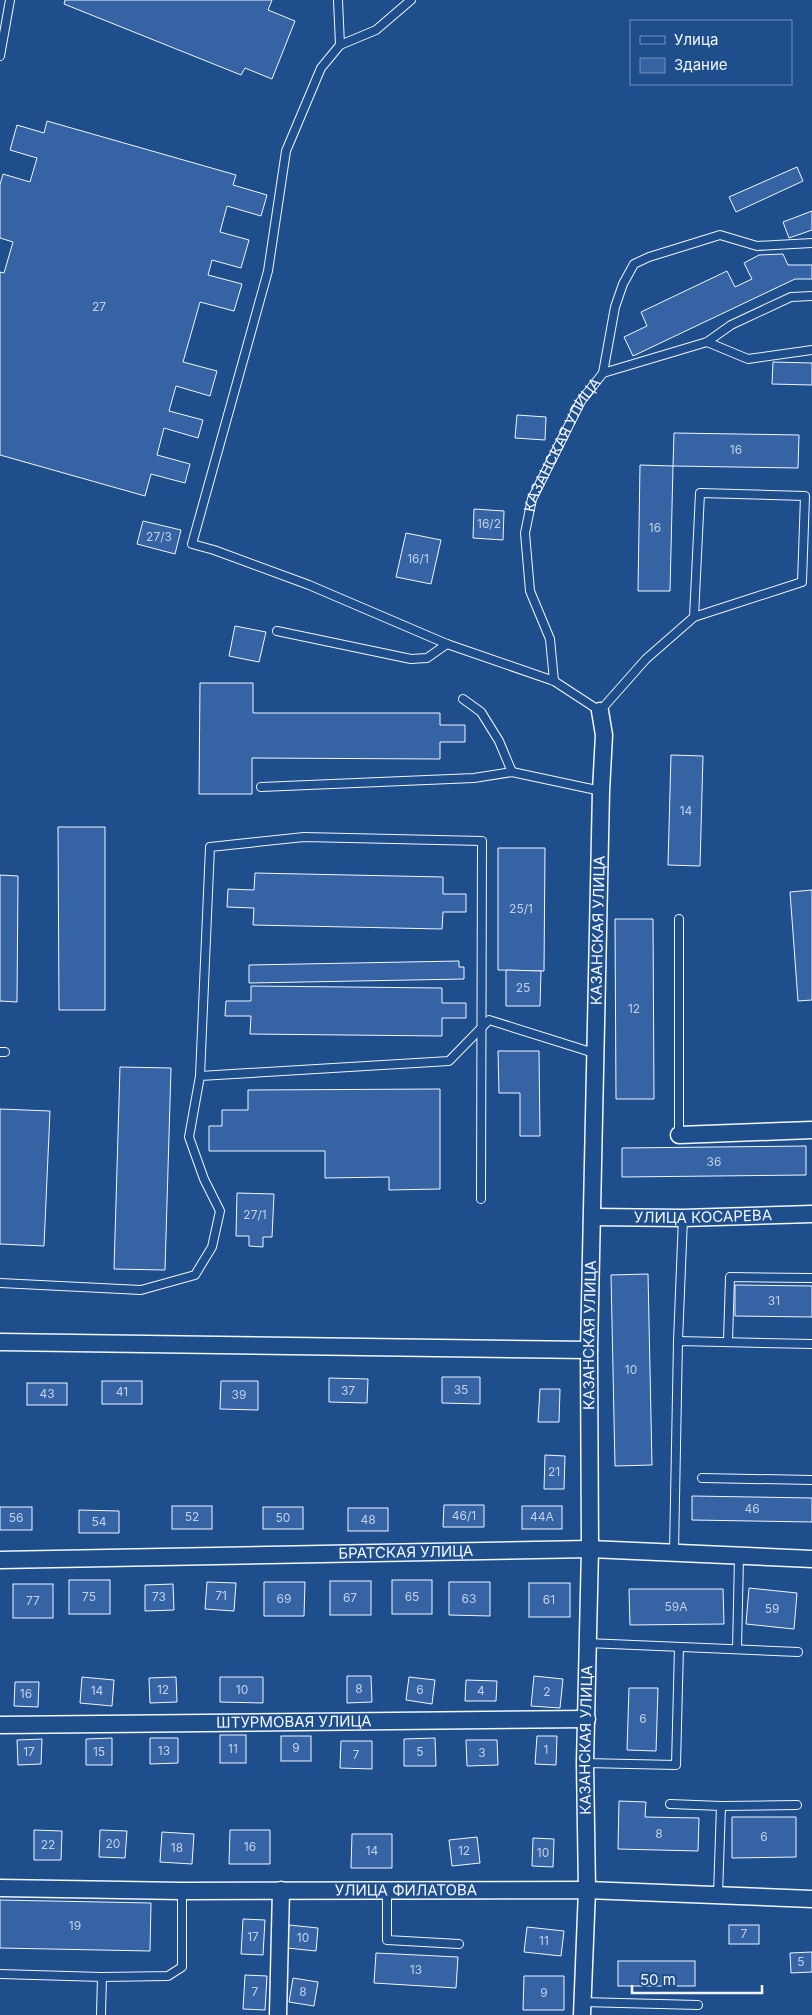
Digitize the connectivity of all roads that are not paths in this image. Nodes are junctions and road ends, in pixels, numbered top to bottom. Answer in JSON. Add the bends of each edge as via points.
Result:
{"nodes":[{"id":1,"x":10,"y":0,"type":"edge"},
{"id":2,"x":338,"y":0,"type":"edge"},
{"id":3,"x":412,"y":0,"type":"edge"},
{"id":4,"x":340,"y":45,"type":"junction"},
{"id":5,"x":0,"y":56,"type":"edge"},
{"id":6,"x":812,"y":243,"type":"edge"},
{"id":7,"x":812,"y":296,"type":"edge"},
{"id":8,"x":707,"y":342,"type":"junction"},
{"id":9,"x":812,"y":350,"type":"edge"},
{"id":10,"x":604,"y":373,"type":"junction"},
{"id":11,"x":694,"y":617,"type":"junction"},
{"id":12,"x":277,"y":631,"type":"dead end"},
{"id":13,"x":447,"y":644,"type":"junction"},
{"id":14,"x":554,"y":681,"type":"junction"},
{"id":15,"x":463,"y":699,"type":"dead end"},
{"id":16,"x":600,"y":711,"type":"junction"},
{"id":17,"x":512,"y":772,"type":"junction"},
{"id":18,"x":262,"y":787,"type":"dead end"},
{"id":19,"x":601,"y":791,"type":"junction"},
{"id":20,"x":679,"y":919,"type":"dead end"},
{"id":21,"x":481,"y":1028,"type":"junction"},
{"id":22,"x":594,"y":1053,"type":"junction"},
{"id":23,"x":200,"y":1076,"type":"junction"},
{"id":24,"x":812,"y":1130,"type":"edge"},
{"id":25,"x":679,"y":1135,"type":"joint"},
{"id":26,"x":481,"y":1199,"type":"dead end"},
{"id":27,"x":812,"y":1214,"type":"edge"},
{"id":28,"x":593,"y":1217,"type":"junction"},
{"id":29,"x":683,"y":1218,"type":"junction"},
{"id":30,"x":812,"y":1278,"type":"edge"},
{"id":31,"x":0,"y":1283,"type":"edge"},
{"id":32,"x":728,"y":1341,"type":"junction"},
{"id":33,"x":0,"y":1342,"type":"edge"},
{"id":34,"x":678,"y":1342,"type":"junction"},
{"id":35,"x":812,"y":1344,"type":"edge"},
{"id":36,"x":589,"y":1350,"type":"junction"},
{"id":37,"x":702,"y":1478,"type":"dead end"},
{"id":38,"x":812,"y":1480,"type":"edge"},
{"id":39,"x":590,"y":1549,"type":"junction"},
{"id":40,"x":674,"y":1552,"type":"junction"},
{"id":41,"x":739,"y":1557,"type":"junction"},
{"id":42,"x":812,"y":1559,"type":"edge"},
{"id":43,"x":0,"y":1560,"type":"edge"},
{"id":44,"x":587,"y":1643,"type":"junction"},
{"id":45,"x":679,"y":1647,"type":"junction"},
{"id":46,"x":737,"y":1649,"type":"junction"},
{"id":47,"x":798,"y":1652,"type":"dead end"},
{"id":48,"x":587,"y":1719,"type":"junction"},
{"id":49,"x":0,"y":1725,"type":"edge"},
{"id":50,"x":585,"y":1763,"type":"junction"},
{"id":51,"x":670,"y":1804,"type":"dead end"},
{"id":52,"x":797,"y":1805,"type":"dead end"},
{"id":53,"x":721,"y":1806,"type":"junction"},
{"id":54,"x":0,"y":1888,"type":"edge"},
{"id":55,"x":280,"y":1890,"type":"junction"},
{"id":56,"x":587,"y":1890,"type":"junction"},
{"id":57,"x":182,"y":1891,"type":"junction"},
{"id":58,"x":387,"y":1891,"type":"junction"},
{"id":59,"x":718,"y":1894,"type":"junction"},
{"id":60,"x":812,"y":1899,"type":"edge"},
{"id":61,"x":459,"y":1944,"type":"dead end"},
{"id":62,"x":0,"y":1974,"type":"edge"},
{"id":63,"x":102,"y":1977,"type":"junction"},
{"id":64,"x":698,"y":2005,"type":"dead end"},
{"id":65,"x":582,"y":2009,"type":"edge"},
{"id":66,"x":101,"y":2015,"type":"edge"},
{"id":67,"x":278,"y":2015,"type":"edge"}],
"edges":[{"from":1,"to":5,"type":"lane"},
{"from":2,"to":4,"type":"lane"},
{"from":3,"to":4,"type":"lane","via":[[376,30]]},
{"from":4,"to":13,"type":"lane","via":[[321,68],[286,151],[268,271],[192,544],[308,585]]},
{"from":6,"to":10,"type":"lane","via":[[757,246],[720,235],[634,264],[615,306]]},
{"from":7,"to":8,"type":"lane","name":"КАЗАНСКАЯ УЛИЦА","via":[[791,297],[731,325]]},
{"from":8,"to":9,"type":"lane","via":[[748,358]]},
{"from":8,"to":10,"type":"lane","name":"КАЗАНСКАЯ УЛИЦА"},
{"from":10,"to":14,"type":"lane","name":"КАЗАНСКАЯ УЛИЦА","via":[[580,402],[532,499],[526,534],[530,591],[550,640]]},
{"from":11,"to":11,"type":"lane","via":[[700,493],[805,496],[802,582]]},
{"from":11,"to":16,"type":"lane","via":[[646,659]]},
{"from":12,"to":13,"type":"lane","via":[[411,659],[427,658]]},
{"from":13,"to":14,"type":"lane"},
{"from":14,"to":16,"type":"lane"},
{"from":15,"to":17,"type":"lane","via":[[481,712],[499,741]]},
{"from":16,"to":19,"type":"street","name":"КАЗАНСКАЯ УЛИЦА","via":[[604,735]]},
{"from":17,"to":18,"type":"lane","via":[[474,778]]},
{"from":17,"to":19,"type":"lane"},
{"from":19,"to":22,"type":"street","name":"КАЗАНСКАЯ УЛИЦА"},
{"from":20,"to":25,"type":"lane"},
{"from":21,"to":22,"type":"lane","via":[[489,1020]]},
{"from":21,"to":23,"type":"lane","via":[[449,1061]]},
{"from":21,"to":23,"type":"lane","via":[[482,841],[304,837],[210,847]]},
{"from":21,"to":26,"type":"lane"},
{"from":22,"to":28,"type":"street","name":"КАЗАНСКАЯ УЛИЦА"},
{"from":23,"to":31,"type":"lane","via":[[189,1137],[204,1180],[220,1211],[212,1247],[195,1275],[141,1290]]},
{"from":24,"to":25,"type":"street"},
{"from":27,"to":29,"type":"street","name":"УЛИЦА КОСАРЕВА"},
{"from":28,"to":29,"type":"street","name":"УЛИЦА КОСАРЕВА"},
{"from":28,"to":36,"type":"street","name":"КАЗАНСКАЯ УЛИЦА"},
{"from":29,"to":34,"type":"lane"},
{"from":30,"to":32,"type":"lane","via":[[730,1277]]},
{"from":32,"to":34,"type":"lane"},
{"from":32,"to":35,"type":"lane"},
{"from":33,"to":36,"type":"street"},
{"from":34,"to":40,"type":"lane"},
{"from":36,"to":39,"type":"street","name":"КАЗАНСКАЯ УЛИЦА"},
{"from":37,"to":38,"type":"lane"},
{"from":39,"to":40,"type":"street","name":"БРАТСКАЯ УЛИЦА"},
{"from":39,"to":43,"type":"street","name":"БРАТСКАЯ УЛИЦА"},
{"from":39,"to":44,"type":"street","name":"КАЗАНСКАЯ УЛИЦА"},
{"from":40,"to":41,"type":"street","name":"БРАТСКАЯ УЛИЦА"},
{"from":41,"to":42,"type":"street","name":"БРАТСКАЯ УЛИЦА"},
{"from":41,"to":46,"type":"lane"},
{"from":44,"to":45,"type":"lane"},
{"from":44,"to":48,"type":"street","name":"КАЗАНСКАЯ УЛИЦА"},
{"from":45,"to":46,"type":"lane"},
{"from":45,"to":50,"type":"lane","via":[[676,1766]]},
{"from":46,"to":47,"type":"lane"},
{"from":48,"to":49,"type":"street","name":"ШТУРМОВАЯ УЛИЦА"},
{"from":48,"to":50,"type":"street","name":"КАЗАНСКАЯ УЛИЦА"},
{"from":50,"to":56,"type":"street","name":"КАЗАНСКАЯ УЛИЦА"},
{"from":51,"to":53,"type":"lane"},
{"from":52,"to":53,"type":"lane"},
{"from":53,"to":59,"type":"lane"},
{"from":54,"to":57,"type":"street","name":"УЛИЦА ФИЛАТОВА"},
{"from":55,"to":57,"type":"street","name":"УЛИЦА ФИЛАТОВА"},
{"from":55,"to":58,"type":"street","name":"УЛИЦА ФИЛАТОВА"},
{"from":55,"to":67,"type":"street"},
{"from":56,"to":58,"type":"street","name":"УЛИЦА ФИЛАТОВА"},
{"from":56,"to":59,"type":"street","name":"УЛИЦА ФИЛАТОВА"},
{"from":56,"to":65,"type":"street","name":"КАЗАНСКАЯ УЛИЦА"},
{"from":57,"to":63,"type":"lane","via":[[182,1967],[168,1976]]},
{"from":58,"to":61,"type":"lane","via":[[387,1940]]},
{"from":59,"to":60,"type":"street","name":"УЛИЦА ФИЛАТОВА"},
{"from":62,"to":63,"type":"lane"},
{"from":63,"to":66,"type":"lane"},
{"from":64,"to":65,"type":"lane"}]}
